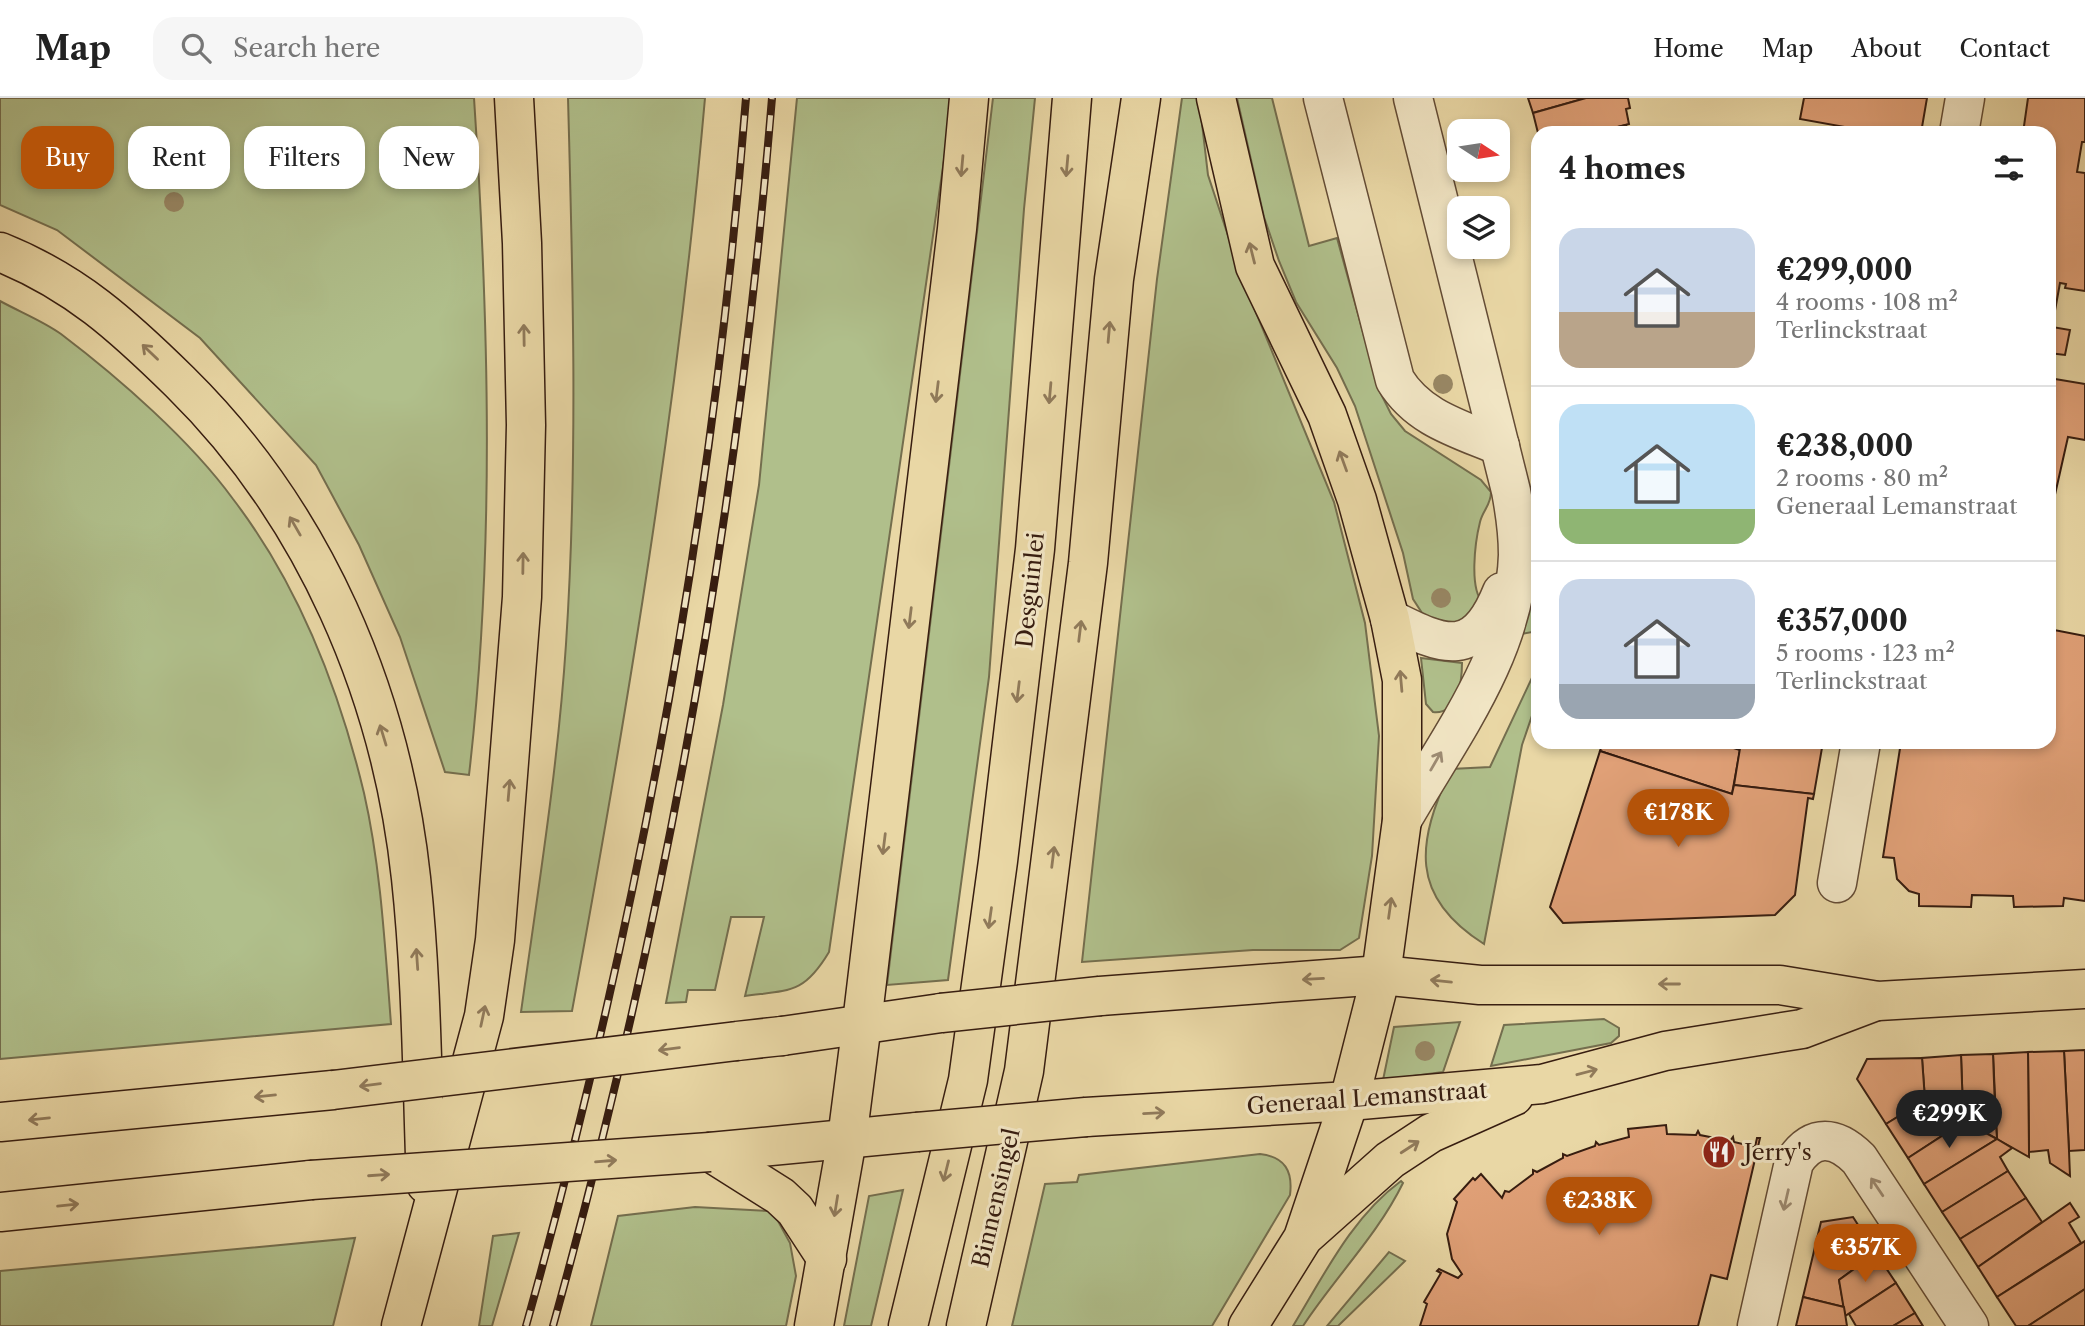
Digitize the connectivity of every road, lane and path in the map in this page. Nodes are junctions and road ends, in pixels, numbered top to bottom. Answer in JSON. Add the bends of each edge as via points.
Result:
{"nodes":[{"id":1,"x":514,"y":98,"type":"edge"},
{"id":2,"x":969,"y":98,"type":"edge"},
{"id":3,"x":1072,"y":98,"type":"edge"},
{"id":4,"x":1141,"y":98,"type":"edge"},
{"id":5,"x":1216,"y":98,"type":"edge"},
{"id":6,"x":1322,"y":98,"type":"edge"},
{"id":7,"x":1413,"y":98,"type":"edge"},
{"id":8,"x":1965,"y":98,"type":"edge"},
{"id":9,"x":1960,"y":126,"type":"edge"},
{"id":10,"x":0,"y":252,"type":"edge"},
{"id":11,"x":1500,"y":446,"type":"junction"},
{"id":12,"x":1525,"y":488,"type":"edge"},
{"id":13,"x":1518,"y":555,"type":"junction"},
{"id":14,"x":1390,"y":619,"type":"junction"},
{"id":15,"x":1860,"y":749,"type":"edge"},
{"id":16,"x":1402,"y":820,"type":"junction"},
{"id":17,"x":1837,"y":883,"type":"dead end"},
{"id":18,"x":1381,"y":975,"type":"junction"},
{"id":19,"x":2085,"y":989,"type":"edge"},
{"id":20,"x":1878,"y":1001,"type":"junction"},
{"id":21,"x":862,"y":1023,"type":"junction"},
{"id":22,"x":1542,"y":1084,"type":"junction"},
{"id":23,"x":1349,"y":1101,"type":"junction"},
{"id":24,"x":0,"y":1122,"type":"edge"},
{"id":25,"x":847,"y":1139,"type":"junction"},
{"id":26,"x":710,"y":1152,"type":"junction"},
{"id":27,"x":0,"y":1212,"type":"edge"},
{"id":28,"x":427,"y":1223,"type":"junction"},
{"id":29,"x":1303,"y":1238,"type":"junction"},
{"id":30,"x":827,"y":1259,"type":"junction"},
{"id":31,"x":401,"y":1326,"type":"edge"},
{"id":32,"x":814,"y":1326,"type":"edge"},
{"id":33,"x":908,"y":1326,"type":"edge"},
{"id":34,"x":966,"y":1326,"type":"edge"},
{"id":35,"x":1248,"y":1326,"type":"edge"},
{"id":36,"x":1757,"y":1326,"type":"edge"},
{"id":37,"x":1969,"y":1326,"type":"edge"}],
"edges":[{"from":28,"to":1,"type":"main road","one_way":true,"via":[[484,1016],[510,774],[522,597],[526,425]]},
{"from":2,"to":21,"type":"main road","one_way":true},
{"from":3,"to":33,"type":"main road","name":"Desguinlei","one_way":true,"via":[[1035,550],[998,861],[968,1080]]},
{"from":34,"to":4,"type":"main road","name":"Binnensingel","one_way":true,"via":[[1024,1071],[1088,563],[1114,279]]},
{"from":14,"to":5,"type":"main road","one_way":true,"via":[[1357,500],[1326,415],[1255,266]]},
{"from":6,"to":11,"type":"street","via":[[1395,380],[1404,395],[1431,417]]},
{"from":7,"to":11,"type":"street"},
{"from":8,"to":9,"type":"street"},
{"from":28,"to":10,"type":"main road","one_way":true,"via":[[411,876],[388,750],[352,635],[294,523],[220,421],[124,327],[44,270]]},
{"from":11,"to":12,"type":"street"},
{"from":12,"to":13,"type":"street"},
{"from":13,"to":14,"type":"street","via":[[1482,631],[1464,640],[1442,641]]},
{"from":16,"to":13,"type":"street","one_way":true,"via":[[1494,658],[1514,591]]},
{"from":16,"to":14,"type":"main road","one_way":true,"via":[[1402,680]]},
{"from":15,"to":17,"type":"street"},
{"from":18,"to":16,"type":"main road","one_way":true},
{"from":20,"to":18,"type":"main road","name":"Generaal Lemanstraat","one_way":true,"via":[[1780,985],[1480,985]]},
{"from":18,"to":21,"type":"main road","name":"Generaal Lemanstraat","one_way":true,"bridge":true,"via":[[1100,996]]},
{"from":18,"to":23,"type":"main road"},
{"from":19,"to":20,"type":"main road","name":"Generaal Lemanstraat"},
{"from":22,"to":20,"type":"main road","name":"Generaal Lemanstraat","one_way":true,"via":[[1665,1051],[1802,1029]]},
{"from":21,"to":24,"type":"main road","name":"Generaal Lemanstraat","one_way":true,"bridge":true,"via":[[333,1090]]},
{"from":21,"to":25,"type":"main road"},
{"from":22,"to":23,"type":"main road","name":"Generaal Lemanstraat"},
{"from":29,"to":22,"type":"main road","one_way":true,"via":[[1356,1188],[1421,1140]]},
{"from":25,"to":23,"type":"main road","name":"Generaal Lemanstraat","one_way":true,"bridge":true,"via":[[1086,1117]]},
{"from":23,"to":29,"type":"main road"},
{"from":25,"to":26,"type":"main road","name":"Generaal Lemanstraat"},
{"from":25,"to":30,"type":"main road","one_way":true},
{"from":27,"to":26,"type":"main road","name":"Generaal Lemanstraat","one_way":true,"bridge":true,"via":[[311,1180]]},
{"from":26,"to":30,"type":"main road","via":[[787,1203]]},
{"from":28,"to":31,"type":"main road"},
{"from":29,"to":35,"type":"main road"},
{"from":30,"to":32,"type":"main road"},
{"from":37,"to":36,"type":"street","one_way":true,"via":[[1859,1159],[1846,1146],[1832,1141],[1816,1142],[1794,1162]]}]}
